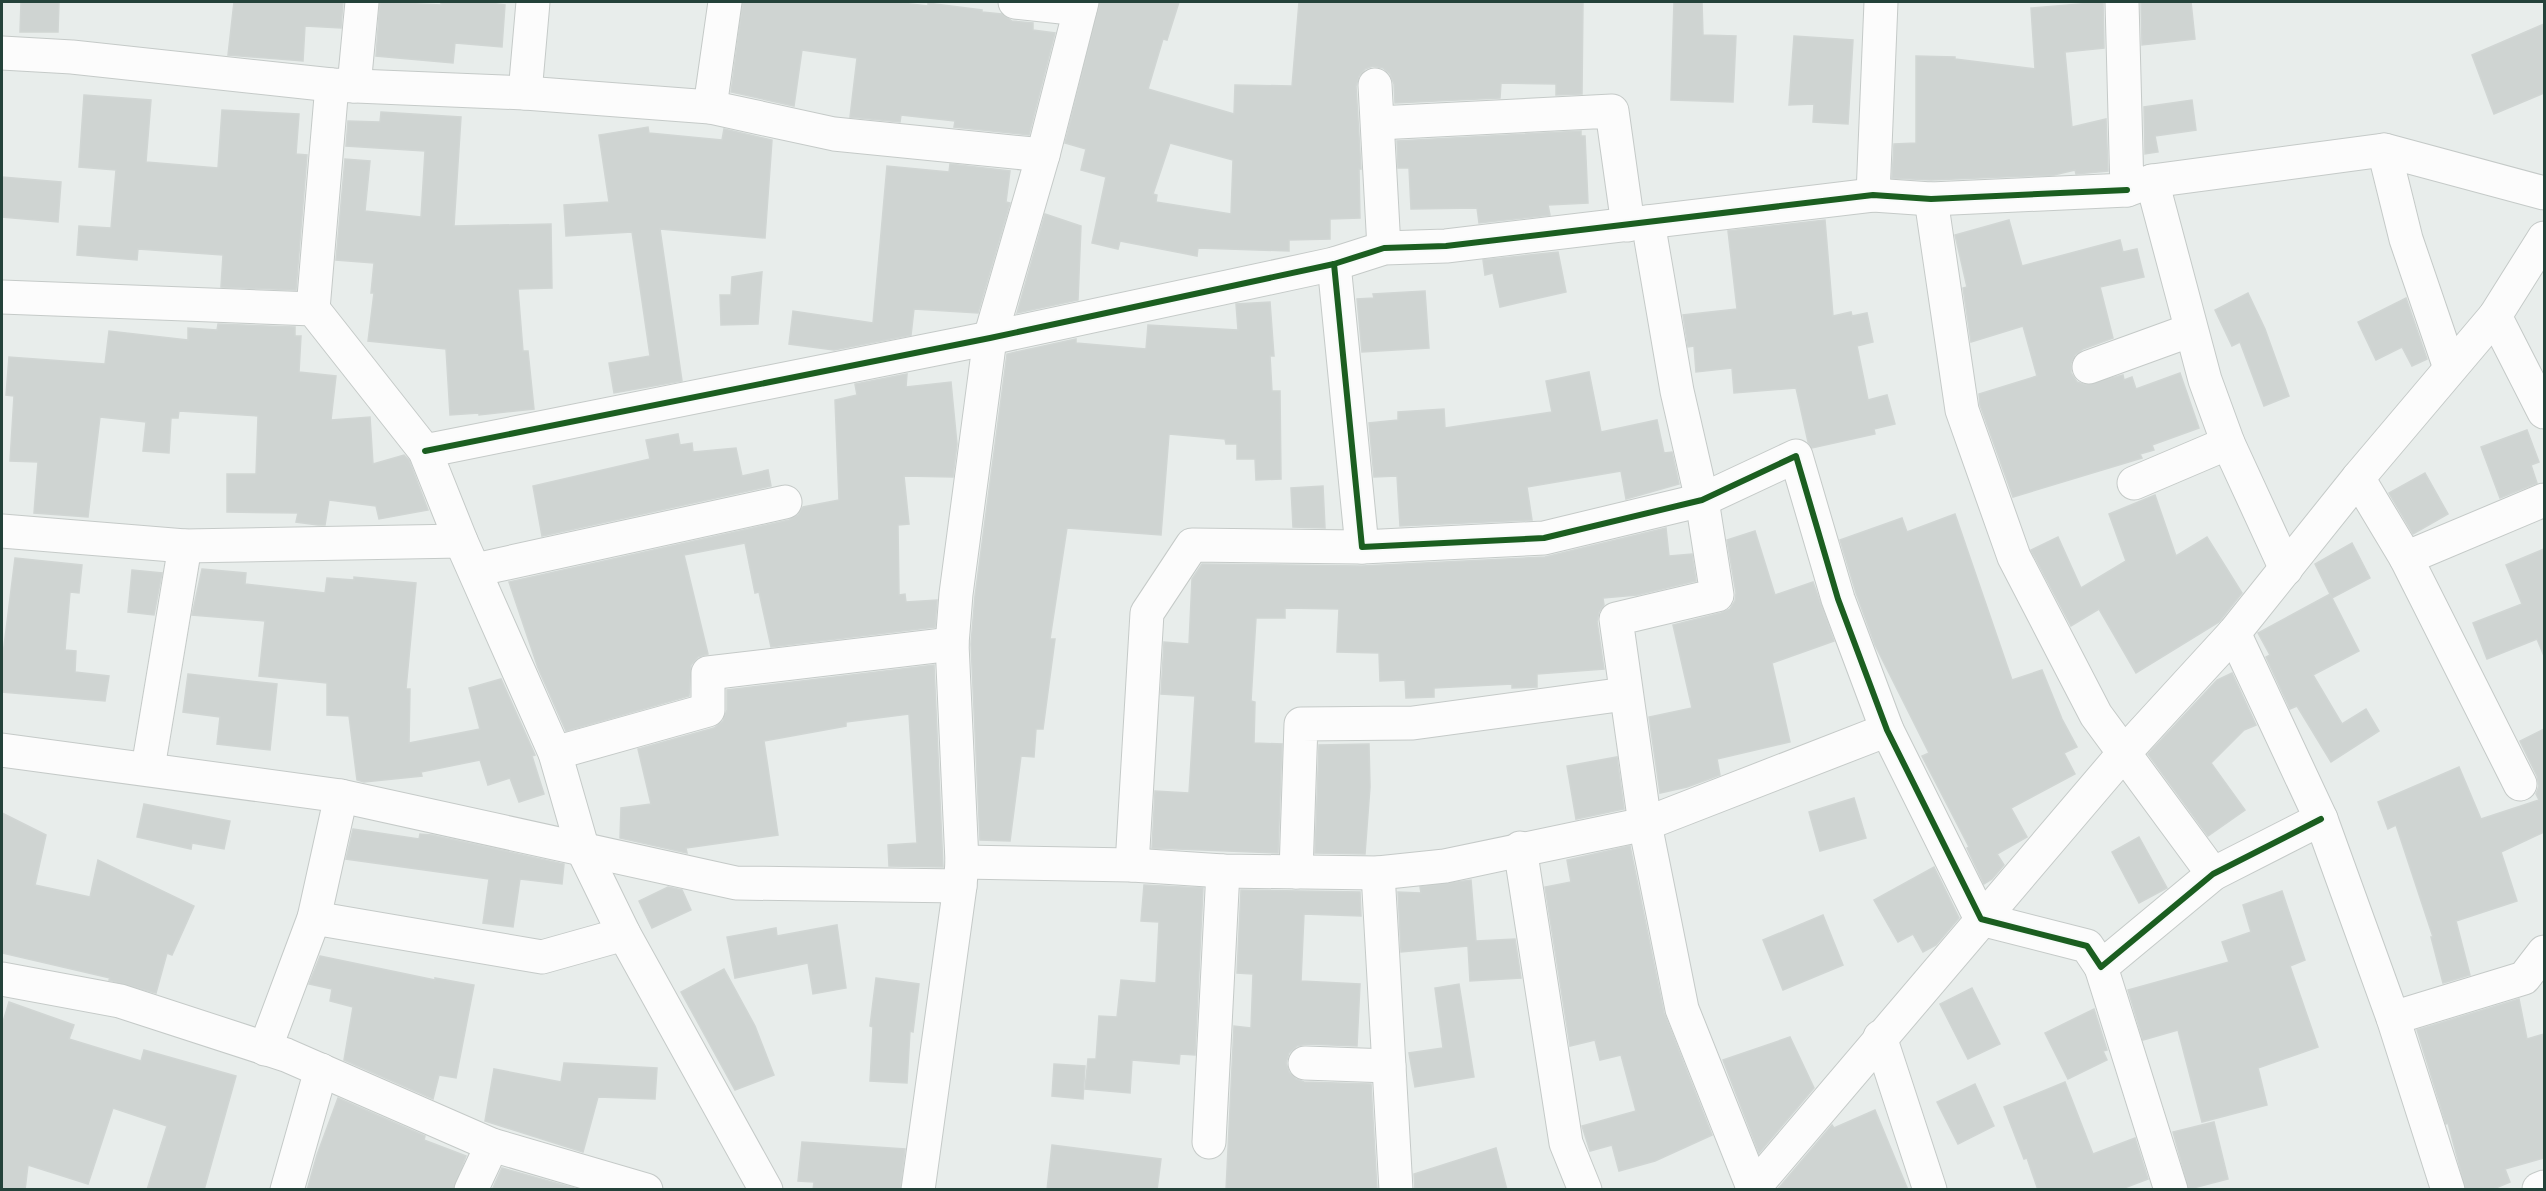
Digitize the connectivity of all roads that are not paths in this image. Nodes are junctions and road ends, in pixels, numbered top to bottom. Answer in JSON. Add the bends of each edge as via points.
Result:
{"nodes":[{"id":1,"x":362,"y":2,"type":"edge"},
{"id":2,"x":533,"y":2,"type":"edge"},
{"id":3,"x":725,"y":2,"type":"edge"},
{"id":4,"x":1015,"y":2,"type":"edge"},
{"id":5,"x":1881,"y":2,"type":"edge"},
{"id":6,"x":2122,"y":2,"type":"edge"},
{"id":7,"x":1081,"y":5,"type":"edge"},
{"id":8,"x":2,"y":53,"type":"edge"},
{"id":9,"x":343,"y":85,"type":"junction"},
{"id":10,"x":1376,"y":85,"type":"dead end"},
{"id":11,"x":525,"y":93,"type":"junction"},
{"id":12,"x":710,"y":107,"type":"junction"},
{"id":13,"x":1378,"y":123,"type":"junction"},
{"id":14,"x":2384,"y":150,"type":"junction"},
{"id":15,"x":1043,"y":155,"type":"junction"},
{"id":16,"x":2140,"y":185,"type":"junction"},
{"id":17,"x":2544,"y":193,"type":"edge"},
{"id":18,"x":1873,"y":195,"type":"junction"},
{"id":19,"x":1931,"y":200,"type":"junction"},
{"id":20,"x":1638,"y":223,"type":"junction"},
{"id":21,"x":2544,"y":238,"type":"edge"},
{"id":22,"x":1384,"y":248,"type":"junction"},
{"id":23,"x":1334,"y":264,"type":"junction"},
{"id":24,"x":2,"y":297,"type":"edge"},
{"id":25,"x":313,"y":309,"type":"junction"},
{"id":26,"x":2495,"y":316,"type":"junction"},
{"id":27,"x":2191,"y":330,"type":"junction"},
{"id":28,"x":990,"y":338,"type":"junction"},
{"id":29,"x":2089,"y":367,"type":"dead end"},
{"id":30,"x":2450,"y":368,"type":"junction"},
{"id":31,"x":2544,"y":412,"type":"edge"},
{"id":32,"x":2228,"y":443,"type":"junction"},
{"id":33,"x":425,"y":451,"type":"junction"},
{"id":34,"x":2358,"y":478,"type":"junction"},
{"id":35,"x":2134,"y":483,"type":"dead end"},
{"id":36,"x":1702,"y":500,"type":"junction"},
{"id":37,"x":2544,"y":500,"type":"edge"},
{"id":38,"x":785,"y":502,"type":"dead end"},
{"id":39,"x":2,"y":531,"type":"edge"},
{"id":40,"x":461,"y":541,"type":"junction"},
{"id":41,"x":185,"y":546,"type":"junction"},
{"id":42,"x":1362,"y":547,"type":"junction"},
{"id":43,"x":2406,"y":558,"type":"junction"},
{"id":44,"x":2286,"y":569,"type":"junction"},
{"id":45,"x":475,"y":570,"type":"junction"},
{"id":46,"x":2234,"y":633,"type":"junction"},
{"id":47,"x":952,"y":644,"type":"junction"},
{"id":48,"x":1625,"y":694,"type":"junction"},
{"id":49,"x":1887,"y":730,"type":"junction"},
{"id":50,"x":2,"y":750,"type":"edge"},
{"id":51,"x":555,"y":753,"type":"junction"},
{"id":52,"x":2124,"y":753,"type":"junction"},
{"id":53,"x":148,"y":768,"type":"junction"},
{"id":54,"x":2520,"y":784,"type":"dead end"},
{"id":55,"x":341,"y":796,"type":"junction"},
{"id":56,"x":2321,"y":819,"type":"junction"},
{"id":57,"x":1645,"y":824,"type":"junction"},
{"id":58,"x":1520,"y":848,"type":"junction"},
{"id":59,"x":583,"y":850,"type":"junction"},
{"id":60,"x":1132,"y":865,"type":"junction"},
{"id":61,"x":1224,"y":871,"type":"junction"},
{"id":62,"x":1296,"y":872,"type":"junction"},
{"id":63,"x":1378,"y":873,"type":"junction"},
{"id":64,"x":961,"y":874,"type":"junction"},
{"id":65,"x":2213,"y":874,"type":"junction"},
{"id":66,"x":314,"y":918,"type":"junction"},
{"id":67,"x":1981,"y":919,"type":"junction"},
{"id":68,"x":624,"y":934,"type":"junction"},
{"id":69,"x":2544,"y":952,"type":"edge"},
{"id":70,"x":2101,"y":967,"type":"junction"},
{"id":71,"x":2,"y":979,"type":"edge"},
{"id":72,"x":2394,"y":1018,"type":"junction"},
{"id":73,"x":1880,"y":1037,"type":"junction"},
{"id":74,"x":265,"y":1049,"type":"junction"},
{"id":75,"x":1305,"y":1063,"type":"dead end"},
{"id":76,"x":1389,"y":1066,"type":"junction"},
{"id":77,"x":321,"y":1070,"type":"junction"},
{"id":78,"x":1209,"y":1142,"type":"dead end"},
{"id":79,"x":492,"y":1145,"type":"junction"},
{"id":80,"x":2544,"y":1186,"type":"edge"},
{"id":81,"x":1753,"y":1189,"type":"edge"},
{"id":82,"x":2539,"y":1189,"type":"edge"},
{"id":83,"x":287,"y":1190,"type":"edge"},
{"id":84,"x":471,"y":1190,"type":"edge"},
{"id":85,"x":646,"y":1190,"type":"edge"},
{"id":86,"x":766,"y":1190,"type":"edge"},
{"id":87,"x":918,"y":1190,"type":"edge"},
{"id":88,"x":1396,"y":1190,"type":"edge"},
{"id":89,"x":1585,"y":1190,"type":"edge"},
{"id":90,"x":1930,"y":1190,"type":"edge"},
{"id":91,"x":2170,"y":1190,"type":"edge"},
{"id":92,"x":2448,"y":1190,"type":"edge"}],
"edges":[{"from":1,"to":9,"type":"street"},
{"from":2,"to":11,"type":"street"},
{"from":3,"to":12,"type":"street"},
{"from":4,"to":7,"type":"street"},
{"from":5,"to":18,"type":"street"},
{"from":6,"to":16,"type":"street"},
{"from":7,"to":15,"type":"street"},
{"from":8,"to":9,"type":"street"},
{"from":9,"to":11,"type":"street"},
{"from":9,"to":25,"type":"street"},
{"from":10,"to":13,"type":"street"},
{"from":11,"to":12,"type":"street"},
{"from":12,"to":15,"type":"street","via":[[834,134]]},
{"from":13,"to":20,"type":"street","via":[[1611,111]]},
{"from":13,"to":22,"type":"street"},
{"from":14,"to":16,"type":"street"},
{"from":14,"to":17,"type":"street"},
{"from":14,"to":30,"type":"street","via":[[2406,239]]},
{"from":15,"to":28,"type":"street"},
{"from":16,"to":19,"type":"street"},
{"from":16,"to":27,"type":"street"},
{"from":18,"to":19,"type":"street"},
{"from":18,"to":20,"type":"street"},
{"from":19,"to":52,"type":"street","via":[[1962,410],[2014,557],[2096,715]]},
{"from":20,"to":22,"type":"street","via":[[1446,246]]},
{"from":20,"to":36,"type":"street"},
{"from":21,"to":26,"type":"street"},
{"from":22,"to":23,"type":"street"},
{"from":23,"to":28,"type":"street"},
{"from":23,"to":42,"type":"street"},
{"from":24,"to":25,"type":"street"},
{"from":25,"to":33,"type":"street"},
{"from":26,"to":30,"type":"street"},
{"from":26,"to":31,"type":"street"},
{"from":27,"to":29,"type":"street"},
{"from":27,"to":32,"type":"street"},
{"from":28,"to":33,"type":"street"},
{"from":28,"to":47,"type":"street"},
{"from":30,"to":34,"type":"street"},
{"from":32,"to":35,"type":"street"},
{"from":32,"to":44,"type":"street"},
{"from":33,"to":40,"type":"street"},
{"from":34,"to":43,"type":"street"},
{"from":34,"to":44,"type":"street"},
{"from":36,"to":42,"type":"street","via":[[1544,538]]},
{"from":36,"to":48,"type":"street","via":[[1717,595],[1616,620]]},
{"from":36,"to":49,"type":"street","via":[[1796,456],[1838,599]]},
{"from":37,"to":43,"type":"street"},
{"from":38,"to":45,"type":"street"},
{"from":39,"to":41,"type":"street"},
{"from":40,"to":41,"type":"street"},
{"from":40,"to":45,"type":"street"},
{"from":41,"to":53,"type":"street"},
{"from":42,"to":60,"type":"street","via":[[1192,545],[1147,613]]},
{"from":43,"to":54,"type":"street"},
{"from":44,"to":46,"type":"street"},
{"from":45,"to":51,"type":"street"},
{"from":46,"to":52,"type":"street"},
{"from":46,"to":56,"type":"street"},
{"from":47,"to":51,"type":"street","via":[[708,673],[708,710]]},
{"from":47,"to":64,"type":"street"},
{"from":48,"to":57,"type":"street"},
{"from":48,"to":62,"type":"street","via":[[1413,723],[1301,724]]},
{"from":49,"to":57,"type":"street"},
{"from":49,"to":67,"type":"street"},
{"from":50,"to":53,"type":"street"},
{"from":51,"to":59,"type":"street"},
{"from":52,"to":65,"type":"street"},
{"from":52,"to":67,"type":"street"},
{"from":53,"to":55,"type":"street"},
{"from":55,"to":59,"type":"street"},
{"from":55,"to":66,"type":"street"},
{"from":56,"to":65,"type":"street"},
{"from":56,"to":72,"type":"street"},
{"from":57,"to":58,"type":"street"},
{"from":57,"to":81,"type":"street","via":[[1682,1009]]},
{"from":58,"to":63,"type":"street","via":[[1445,866]]},
{"from":58,"to":89,"type":"street","via":[[1566,1143]]},
{"from":59,"to":64,"type":"street","via":[[736,883]]},
{"from":59,"to":68,"type":"street"},
{"from":60,"to":61,"type":"street"},
{"from":60,"to":64,"type":"street"},
{"from":61,"to":62,"type":"street"},
{"from":61,"to":78,"type":"street"},
{"from":62,"to":63,"type":"street"},
{"from":63,"to":76,"type":"street"},
{"from":64,"to":87,"type":"street"},
{"from":65,"to":70,"type":"street"},
{"from":66,"to":68,"type":"street","via":[[542,957]]},
{"from":66,"to":74,"type":"street"},
{"from":67,"to":70,"type":"street","via":[[2087,946]]},
{"from":67,"to":73,"type":"street"},
{"from":68,"to":86,"type":"street"},
{"from":69,"to":72,"type":"street","via":[[2524,978]]},
{"from":70,"to":91,"type":"street"},
{"from":71,"to":74,"type":"street","via":[[120,1001]]},
{"from":72,"to":92,"type":"street"},
{"from":73,"to":81,"type":"street"},
{"from":73,"to":90,"type":"street"},
{"from":74,"to":77,"type":"street"},
{"from":75,"to":76,"type":"street"},
{"from":76,"to":88,"type":"street"},
{"from":77,"to":79,"type":"street"},
{"from":77,"to":83,"type":"street"},
{"from":79,"to":84,"type":"street"},
{"from":79,"to":85,"type":"street"},
{"from":80,"to":82,"type":"street"}]}
